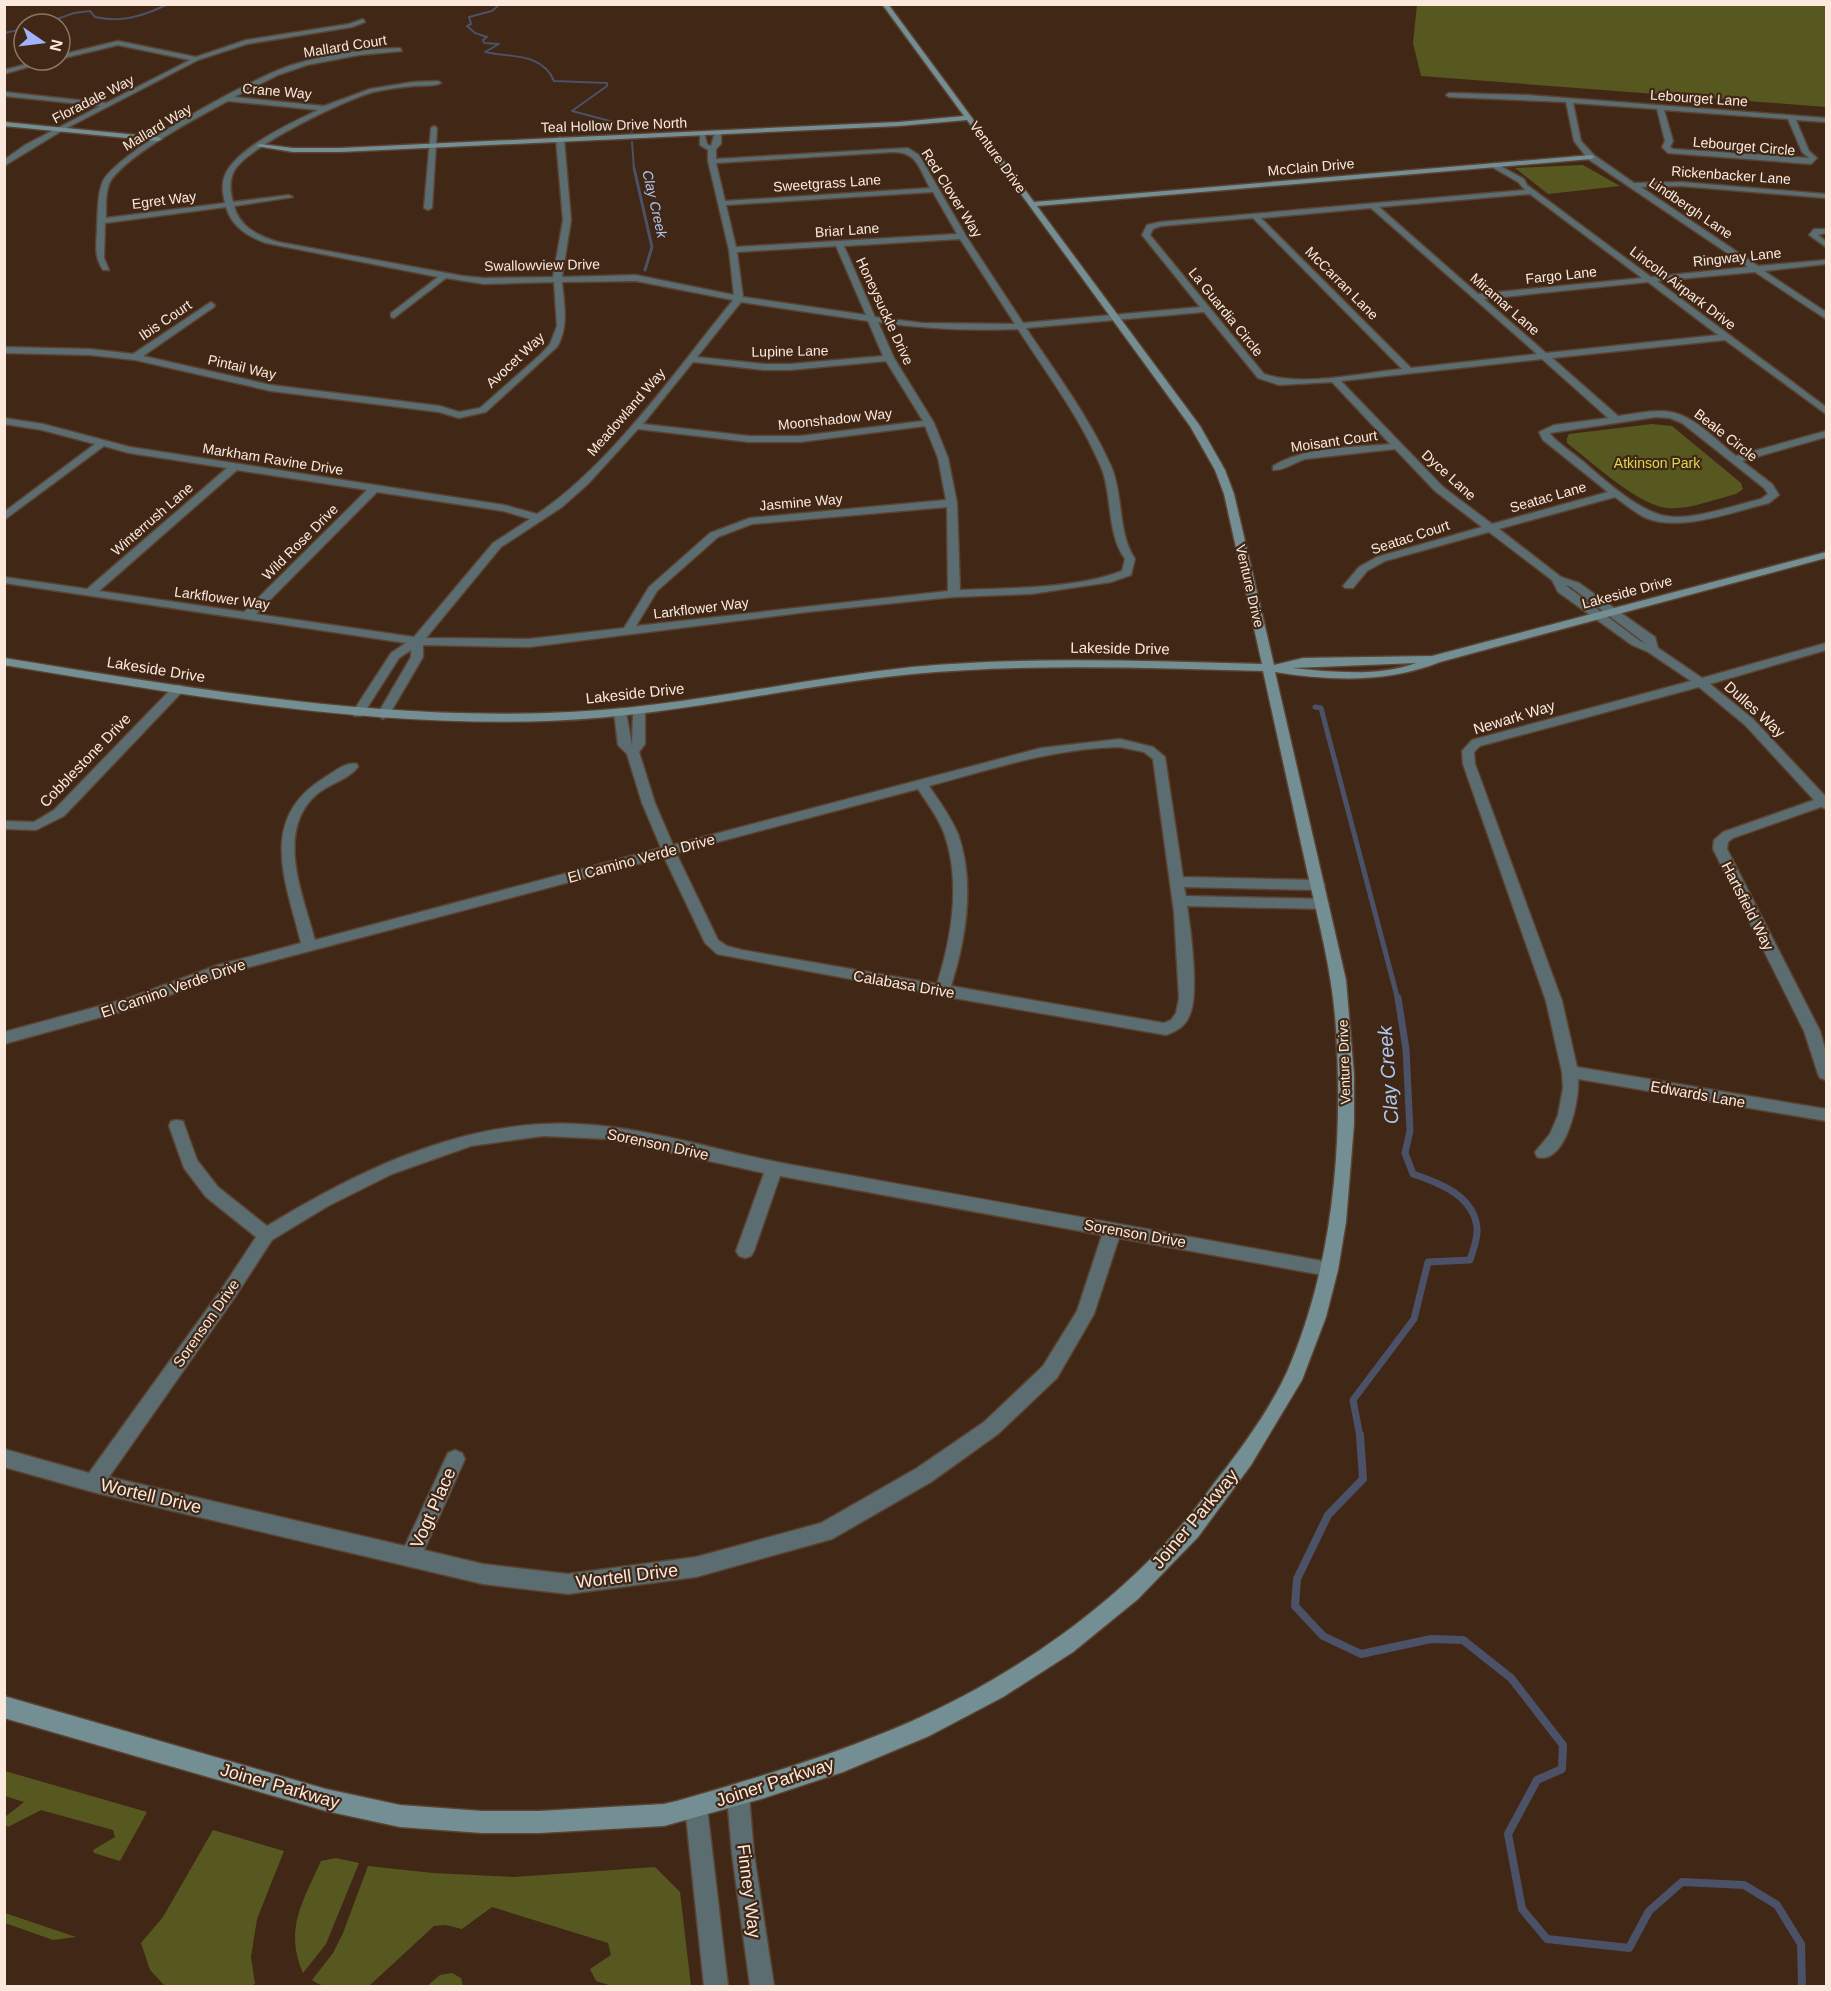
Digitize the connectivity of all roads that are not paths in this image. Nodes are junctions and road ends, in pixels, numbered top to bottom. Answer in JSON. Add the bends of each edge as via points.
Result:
{"nodes":[{"id":1,"x":885,"y":4,"type":"edge"},
{"id":2,"x":363,"y":21,"type":"dead end"},
{"id":3,"x":400,"y":50,"type":"dead end"},
{"id":4,"x":72,"y":54,"type":"edge"},
{"id":5,"x":196,"y":59,"type":"junction"},
{"id":6,"x":438,"y":83,"type":"dead end"},
{"id":7,"x":4,"y":94,"type":"edge"},
{"id":8,"x":1449,"y":95,"type":"dead end"},
{"id":9,"x":230,"y":99,"type":"junction"},
{"id":10,"x":1569,"y":100,"type":"junction"},
{"id":11,"x":107,"y":105,"type":"junction"},
{"id":12,"x":1660,"y":107,"type":"junction"},
{"id":13,"x":323,"y":108,"type":"junction"},
{"id":14,"x":1791,"y":117,"type":"junction"},
{"id":15,"x":969,"y":118,"type":"junction"},
{"id":16,"x":1827,"y":120,"type":"edge"},
{"id":17,"x":4,"y":124,"type":"edge"},
{"id":18,"x":434,"y":128,"type":"dead end"},
{"id":19,"x":61,"y":129,"type":"junction"},
{"id":20,"x":717,"y":133,"type":"junction"},
{"id":21,"x":702,"y":134,"type":"junction"},
{"id":22,"x":158,"y":139,"type":"junction"},
{"id":23,"x":560,"y":140,"type":"junction"},
{"id":24,"x":260,"y":146,"type":"junction"},
{"id":25,"x":432,"y":146,"type":"junction"},
{"id":26,"x":712,"y":149,"type":"junction"},
{"id":27,"x":1591,"y":157,"type":"junction"},
{"id":28,"x":712,"y":161,"type":"junction"},
{"id":29,"x":4,"y":164,"type":"edge"},
{"id":30,"x":1495,"y":165,"type":"junction"},
{"id":31,"x":1633,"y":185,"type":"junction"},
{"id":32,"x":1528,"y":189,"type":"junction"},
{"id":33,"x":934,"y":190,"type":"junction"},
{"id":34,"x":1827,"y":196,"type":"edge"},
{"id":35,"x":289,"y":197,"type":"dead end"},
{"id":36,"x":723,"y":203,"type":"junction"},
{"id":37,"x":1033,"y":204,"type":"junction"},
{"id":38,"x":229,"y":205,"type":"junction"},
{"id":39,"x":1374,"y":207,"type":"junction"},
{"id":40,"x":428,"y":208,"type":"dead end"},
{"id":41,"x":1255,"y":216,"type":"junction"},
{"id":42,"x":103,"y":221,"type":"junction"},
{"id":43,"x":1827,"y":231,"type":"edge"},
{"id":44,"x":962,"y":236,"type":"junction"},
{"id":45,"x":839,"y":244,"type":"junction"},
{"id":46,"x":1827,"y":245,"type":"edge"},
{"id":47,"x":733,"y":250,"type":"junction"},
{"id":48,"x":1827,"y":262,"type":"edge"},
{"id":49,"x":106,"y":268,"type":"dead end"},
{"id":50,"x":1756,"y":269,"type":"junction"},
{"id":51,"x":444,"y":276,"type":"junction"},
{"id":52,"x":557,"y":278,"type":"junction"},
{"id":53,"x":1650,"y":279,"type":"junction"},
{"id":54,"x":1476,"y":297,"type":"junction"},
{"id":55,"x":739,"y":299,"type":"junction"},
{"id":56,"x":211,"y":305,"type":"dead end"},
{"id":57,"x":1206,"y":307,"type":"junction"},
{"id":58,"x":394,"y":315,"type":"dead end"},
{"id":59,"x":1114,"y":315,"type":"junction"},
{"id":60,"x":1827,"y":316,"type":"edge"},
{"id":61,"x":874,"y":320,"type":"junction"},
{"id":62,"x":1020,"y":325,"type":"junction"},
{"id":63,"x":1725,"y":337,"type":"junction"},
{"id":64,"x":4,"y":350,"type":"edge"},
{"id":65,"x":1544,"y":356,"type":"junction"},
{"id":66,"x":135,"y":357,"type":"junction"},
{"id":67,"x":889,"y":358,"type":"junction"},
{"id":68,"x":692,"y":359,"type":"junction"},
{"id":69,"x":1408,"y":370,"type":"junction"},
{"id":70,"x":1334,"y":379,"type":"junction"},
{"id":71,"x":1827,"y":411,"type":"edge"},
{"id":72,"x":474,"y":413,"type":"joint"},
{"id":73,"x":4,"y":421,"type":"edge"},
{"id":74,"x":1617,"y":421,"type":"junction"},
{"id":75,"x":929,"y":423,"type":"junction"},
{"id":76,"x":636,"y":426,"type":"junction"},
{"id":77,"x":1827,"y":434,"type":"edge"},
{"id":78,"x":102,"y":443,"type":"junction"},
{"id":79,"x":1396,"y":446,"type":"junction"},
{"id":80,"x":1733,"y":460,"type":"junction"},
{"id":81,"x":234,"y":467,"type":"junction"},
{"id":82,"x":1277,"y":468,"type":"dead end"},
{"id":83,"x":375,"y":488,"type":"junction"},
{"id":84,"x":1616,"y":493,"type":"junction"},
{"id":85,"x":952,"y":503,"type":"junction"},
{"id":86,"x":4,"y":517,"type":"edge"},
{"id":87,"x":538,"y":518,"type":"junction"},
{"id":88,"x":1488,"y":529,"type":"junction"},
{"id":89,"x":1827,"y":555,"type":"edge"},
{"id":90,"x":1557,"y":579,"type":"junction"},
{"id":91,"x":4,"y":580,"type":"edge"},
{"id":92,"x":1349,"y":585,"type":"dead end"},
{"id":93,"x":89,"y":593,"type":"junction"},
{"id":94,"x":954,"y":594,"type":"junction"},
{"id":95,"x":1613,"y":611,"type":"junction"},
{"id":96,"x":1599,"y":615,"type":"junction"},
{"id":97,"x":246,"y":617,"type":"junction"},
{"id":98,"x":627,"y":632,"type":"junction"},
{"id":99,"x":417,"y":641,"type":"junction"},
{"id":100,"x":1827,"y":646,"type":"edge"},
{"id":101,"x":1652,"y":649,"type":"junction"},
{"id":102,"x":4,"y":661,"type":"edge"},
{"id":103,"x":1270,"y":668,"type":"junction"},
{"id":104,"x":1699,"y":683,"type":"junction"},
{"id":105,"x":178,"y":689,"type":"junction"},
{"id":106,"x":639,"y":711,"type":"junction"},
{"id":107,"x":620,"y":712,"type":"junction"},
{"id":108,"x":358,"y":713,"type":"junction"},
{"id":109,"x":383,"y":715,"type":"junction"},
{"id":110,"x":633,"y":752,"type":"junction"},
{"id":111,"x":352,"y":767,"type":"dead end"},
{"id":112,"x":922,"y":785,"type":"junction"},
{"id":113,"x":1826,"y":802,"type":"edge"},
{"id":114,"x":4,"y":825,"type":"edge"},
{"id":115,"x":667,"y":850,"type":"junction"},
{"id":116,"x":1177,"y":882,"type":"junction"},
{"id":117,"x":1318,"y":885,"type":"junction"},
{"id":118,"x":1179,"y":901,"type":"junction"},
{"id":119,"x":1322,"y":904,"type":"junction"},
{"id":120,"x":309,"y":946,"type":"junction"},
{"id":121,"x":942,"y":991,"type":"junction"},
{"id":122,"x":4,"y":1038,"type":"edge"},
{"id":123,"x":1570,"y":1072,"type":"junction"},
{"id":124,"x":1827,"y":1074,"type":"edge"},
{"id":125,"x":1827,"y":1115,"type":"edge"},
{"id":126,"x":177,"y":1126,"type":"dead end"},
{"id":127,"x":1543,"y":1152,"type":"dead end"},
{"id":128,"x":774,"y":1168,"type":"junction"},
{"id":129,"x":1113,"y":1229,"type":"junction"},
{"id":130,"x":266,"y":1234,"type":"junction"},
{"id":131,"x":745,"y":1251,"type":"dead end"},
{"id":132,"x":1328,"y":1269,"type":"junction"},
{"id":133,"x":4,"y":1458,"type":"edge"},
{"id":134,"x":455,"y":1459,"type":"dead end"},
{"id":135,"x":93,"y":1483,"type":"junction"},
{"id":136,"x":411,"y":1556,"type":"junction"},
{"id":137,"x":4,"y":1707,"type":"edge"},
{"id":138,"x":738,"y":1796,"type":"junction"},
{"id":139,"x":696,"y":1807,"type":"junction"},
{"id":140,"x":716,"y":1986,"type":"edge"},
{"id":141,"x":762,"y":1986,"type":"edge"}],
"edges":[{"from":1,"to":15,"type":"street","name":"Venture Drive"},
{"from":2,"to":5,"type":"street","name":"Floradale Way","via":[[246,42]]},
{"from":3,"to":9,"type":"street","name":"Mallard Court","via":[[306,63],[275,74]]},
{"from":4,"to":5,"type":"street","via":[[118,43]]},
{"from":5,"to":11,"type":"street","name":"Floradale Way"},
{"from":6,"to":13,"type":"street","via":[[380,88]]},
{"from":7,"to":11,"type":"street"},
{"from":8,"to":10,"type":"street","name":"Lebourget Lane"},
{"from":9,"to":13,"type":"street","name":"Crane Way"},
{"from":9,"to":22,"type":"street","name":"Mallard Way"},
{"from":10,"to":12,"type":"street","name":"Lebourget Lane"},
{"from":10,"to":27,"type":"street","name":"Lindbergh Lane","via":[[1578,141]]},
{"from":11,"to":19,"type":"street","name":"Floradale Way"},
{"from":12,"to":14,"type":"street","name":"Lebourget Lane"},
{"from":12,"to":14,"type":"street","name":"Lebourget Circle","via":[[1669,141],[1666,147],[1671,151],[1811,162],[1814,158],[1806,152]]},
{"from":13,"to":24,"type":"street"},
{"from":14,"to":16,"type":"street","name":"Lebourget Lane"},
{"from":15,"to":20,"type":"street","name":"Teal Hollow Drive North"},
{"from":15,"to":37,"type":"street","name":"Venture Drive"},
{"from":17,"to":19,"type":"street"},
{"from":18,"to":25,"type":"street"},
{"from":19,"to":22,"type":"street"},
{"from":19,"to":29,"type":"street","name":"Floradale Way"},
{"from":20,"to":21,"type":"street","name":"Teal Hollow Drive North"},
{"from":20,"to":26,"type":"street","via":[[717,144]]},
{"from":21,"to":23,"type":"street","name":"Teal Hollow Drive North"},
{"from":21,"to":26,"type":"street","via":[[704,145]]},
{"from":22,"to":42,"type":"street","name":"Mallard Way","via":[[111,174],[104,189]]},
{"from":23,"to":25,"type":"street","name":"Teal Hollow Drive North"},
{"from":23,"to":52,"type":"street","name":"Avocet Way","via":[[567,220]]},
{"from":24,"to":25,"type":"street","name":"Teal Hollow Drive North","via":[[313,150]]},
{"from":24,"to":38,"type":"street","via":[[237,162],[227,177]]},
{"from":25,"to":40,"type":"street"},
{"from":26,"to":28,"type":"street"},
{"from":27,"to":30,"type":"street","name":"McClain Drive"},
{"from":27,"to":31,"type":"street","name":"Lindbergh Lane"},
{"from":28,"to":33,"type":"street","name":"Red Clover Way","via":[[908,150],[915,155]]},
{"from":28,"to":36,"type":"street"},
{"from":30,"to":32,"type":"street","name":"Lincoln Airpark Drive","via":[[1495,171]]},
{"from":30,"to":37,"type":"street","name":"McClain Drive"},
{"from":31,"to":34,"type":"street","name":"Rickenbacker Lane","via":[[1681,184]]},
{"from":31,"to":50,"type":"street","name":"Lindbergh Lane"},
{"from":32,"to":39,"type":"street","name":"La Guardia Circle"},
{"from":32,"to":53,"type":"street","name":"Lincoln Airpark Drive"},
{"from":33,"to":36,"type":"street","name":"Sweetgrass Lane"},
{"from":33,"to":44,"type":"street","name":"Red Clover Way"},
{"from":35,"to":38,"type":"street","name":"Egret Way"},
{"from":36,"to":47,"type":"street"},
{"from":37,"to":59,"type":"street","name":"Venture Drive"},
{"from":38,"to":42,"type":"street","name":"Egret Way"},
{"from":38,"to":51,"type":"street","name":"Swallowview Drive","via":[[233,219],[254,237]]},
{"from":39,"to":41,"type":"street","name":"La Guardia Circle"},
{"from":39,"to":54,"type":"street","name":"Miramar Lane"},
{"from":41,"to":57,"type":"street","name":"La Guardia Circle","via":[[1150,226],[1146,231]]},
{"from":41,"to":69,"type":"street","name":"McCarran Lane"},
{"from":42,"to":49,"type":"street","name":"Mallard Way","via":[[100,258]]},
{"from":43,"to":46,"type":"street","via":[[1816,231],[1813,235]]},
{"from":44,"to":45,"type":"street","name":"Briar Lane"},
{"from":44,"to":62,"type":"street","name":"Red Clover Way"},
{"from":45,"to":47,"type":"street","name":"Briar Lane"},
{"from":45,"to":61,"type":"street","name":"Honeysuckle Drive"},
{"from":47,"to":55,"type":"street"},
{"from":48,"to":50,"type":"street","name":"Ringway Lane"},
{"from":50,"to":53,"type":"street","name":"Ringway Lane"},
{"from":50,"to":60,"type":"street","name":"Lindbergh Lane"},
{"from":51,"to":52,"type":"street","name":"Swallowview Drive","via":[[484,281]]},
{"from":51,"to":58,"type":"street"},
{"from":52,"to":55,"type":"street","name":"Swallowview Drive","via":[[636,278]]},
{"from":52,"to":72,"type":"street","name":"Avocet Way","via":[[561,326],[554,345],[483,410]]},
{"from":53,"to":54,"type":"street","name":"Fargo Lane"},
{"from":53,"to":63,"type":"street","name":"Lincoln Airpark Drive"},
{"from":54,"to":65,"type":"street","name":"Miramar Lane"},
{"from":55,"to":61,"type":"street","name":"Swallowview Drive"},
{"from":55,"to":68,"type":"street","name":"Meadowland Way"},
{"from":56,"to":66,"type":"street","name":"Ibis Court"},
{"from":57,"to":59,"type":"street","name":"Swallowview Drive"},
{"from":57,"to":70,"type":"street","name":"La Guardia Circle","via":[[1261,376],[1288,383]]},
{"from":59,"to":62,"type":"street","name":"Swallowview Drive"},
{"from":59,"to":103,"type":"street","name":"Venture Drive","via":[[1195,426],[1220,470]]},
{"from":61,"to":62,"type":"street","name":"Swallowview Drive","via":[[951,328]]},
{"from":61,"to":67,"type":"street","name":"Honeysuckle Drive"},
{"from":62,"to":94,"type":"street","name":"Larkflower Way","via":[[1086,427],[1107,469],[1122,547],[1130,559],[1127,573],[1052,588]]},
{"from":63,"to":65,"type":"street","name":"La Guardia Circle"},
{"from":63,"to":71,"type":"street","name":"Lincoln Airpark Drive"},
{"from":64,"to":66,"type":"street","name":"Pintail Way"},
{"from":65,"to":69,"type":"street","name":"La Guardia Circle"},
{"from":65,"to":74,"type":"street","name":"Miramar Lane"},
{"from":66,"to":72,"type":"street","name":"Pintail Way","via":[[271,388],[440,409],[459,415]]},
{"from":67,"to":68,"type":"street","name":"Lupine Lane","via":[[790,367]]},
{"from":67,"to":75,"type":"street","name":"Honeysuckle Drive"},
{"from":68,"to":76,"type":"street","name":"Meadowland Way"},
{"from":69,"to":70,"type":"street","name":"La Guardia Circle"},
{"from":70,"to":79,"type":"street","name":"Dyce Lane"},
{"from":73,"to":78,"type":"street","name":"Markham Ravine Drive"},
{"from":74,"to":80,"type":"street","name":"Beale Circle","via":[[1672,415]]},
{"from":74,"to":84,"type":"street","name":"Beale Circle","via":[[1544,432],[1548,440]]},
{"from":75,"to":76,"type":"street","name":"Moonshadow Way","via":[[800,439],[738,438]]},
{"from":75,"to":85,"type":"street","name":"Honeysuckle Drive","via":[[943,458]]},
{"from":76,"to":87,"type":"street","name":"Meadowland Way","via":[[584,482]]},
{"from":77,"to":80,"type":"street"},
{"from":78,"to":81,"type":"street","name":"Markham Ravine Drive"},
{"from":78,"to":86,"type":"street"},
{"from":79,"to":82,"type":"street","name":"Moisant Court","via":[[1305,456]]},
{"from":79,"to":88,"type":"street","name":"Dyce Lane","via":[[1439,489]]},
{"from":80,"to":84,"type":"street","name":"Beale Circle","via":[[1774,495],[1765,501],[1684,520],[1667,520],[1648,515]]},
{"from":81,"to":83,"type":"street","name":"Markham Ravine Drive"},
{"from":81,"to":93,"type":"street","name":"Winterrush Lane"},
{"from":83,"to":87,"type":"street","name":"Markham Ravine Drive","via":[[504,508]]},
{"from":83,"to":97,"type":"street","name":"Wild Rose Drive"},
{"from":84,"to":88,"type":"street","name":"Seatac Lane"},
{"from":85,"to":94,"type":"street","name":"Honeysuckle Drive"},
{"from":85,"to":98,"type":"street","name":"Jasmine Way","via":[[750,521],[732,528],[714,536],[653,590]]},
{"from":87,"to":99,"type":"street","name":"Meadowland Way","via":[[496,545]]},
{"from":88,"to":90,"type":"street","name":"Dyce Lane"},
{"from":88,"to":92,"type":"street","name":"Seatac Court","via":[[1381,559],[1363,569]]},
{"from":89,"to":95,"type":"street","name":"Lakeside Drive"},
{"from":90,"to":95,"type":"street","name":"Dyce Lane","via":[[1575,585]]},
{"from":90,"to":96,"type":"street","name":"Dyce Lane","via":[[1562,590]]},
{"from":91,"to":93,"type":"street","name":"Larkflower Way"},
{"from":93,"to":97,"type":"street","name":"Larkflower Way"},
{"from":94,"to":98,"type":"street","name":"Larkflower Way"},
{"from":95,"to":96,"type":"street","name":"Lakeside Drive"},
{"from":95,"to":101,"type":"street","name":"Dulles Way","via":[[1651,639]]},
{"from":96,"to":101,"type":"street","name":"Dulles Way","via":[[1636,643]]},
{"from":96,"to":103,"type":"street","name":"Lakeside Drive","via":[[1407,670],[1306,674]]},
{"from":97,"to":99,"type":"street","name":"Larkflower Way"},
{"from":98,"to":99,"type":"street","name":"Larkflower Way","via":[[529,643]]},
{"from":99,"to":108,"type":"street","name":"Meadowland Way","via":[[395,656]]},
{"from":99,"to":109,"type":"street","name":"Meadowland Way","via":[[417,657]]},
{"from":100,"to":104,"type":"street","name":"Newark Way"},
{"from":101,"to":104,"type":"street","name":"Dulles Way"},
{"from":102,"to":105,"type":"street","name":"Lakeside Drive"},
{"from":103,"to":106,"type":"street","name":"Lakeside Drive","via":[[1049,664],[950,668],[874,675]]},
{"from":103,"to":117,"type":"street","name":"Venture Drive"},
{"from":104,"to":113,"type":"street","name":"Dulles Way","via":[[1736,710]]},
{"from":104,"to":123,"type":"street","name":"Newark Way","via":[[1476,743],[1468,751],[1469,764],[1554,1001]]},
{"from":105,"to":108,"type":"street","name":"Lakeside Drive"},
{"from":105,"to":114,"type":"street","name":"Cobblestone Drive","via":[[59,813],[36,826]]},
{"from":106,"to":107,"type":"street","name":"Lakeside Drive"},
{"from":106,"to":110,"type":"street","name":"Calabasa Drive","via":[[639,744]]},
{"from":107,"to":109,"type":"street","name":"Lakeside Drive","via":[[502,718]]},
{"from":107,"to":110,"type":"street","name":"Calabasa Drive","via":[[624,745]]},
{"from":108,"to":109,"type":"street","name":"Lakeside Drive"},
{"from":110,"to":115,"type":"street","name":"Calabasa Drive"},
{"from":111,"to":120,"type":"street","via":[[311,792],[293,817],[288,833],[288,861]]},
{"from":112,"to":115,"type":"street","name":"El Camino Verde Drive"},
{"from":112,"to":116,"type":"street","name":"El Camino Verde Drive","via":[[1041,752],[1105,744],[1151,749],[1159,757]]},
{"from":112,"to":121,"type":"street","via":[[951,834],[957,857],[956,940]]},
{"from":113,"to":124,"type":"street","name":"Hartsfield Way","via":[[1728,835],[1721,840],[1720,849],[1812,1031]]},
{"from":115,"to":120,"type":"street","name":"El Camino Verde Drive"},
{"from":115,"to":121,"type":"street","name":"Calabasa Drive","via":[[712,943],[722,950]]},
{"from":116,"to":117,"type":"street"},
{"from":116,"to":118,"type":"street","name":"El Camino Verde Drive"},
{"from":117,"to":119,"type":"street","name":"Venture Drive"},
{"from":118,"to":119,"type":"street"},
{"from":118,"to":121,"type":"street","name":"Calabasa Drive","via":[[1187,998],[1183,1014],[1167,1029]]},
{"from":119,"to":132,"type":"street","name":"Venture Drive","via":[[1339,980],[1346,1077],[1340,1188]]},
{"from":120,"to":122,"type":"street","name":"El Camino Verde Drive","via":[[223,969],[122,1006]]},
{"from":123,"to":125,"type":"street","name":"Edwards Lane"},
{"from":123,"to":127,"type":"street","via":[[1566,1115],[1557,1138]]},
{"from":126,"to":130,"type":"street","via":[[190,1163],[212,1192]]},
{"from":128,"to":129,"type":"street","name":"Sorenson Drive"},
{"from":128,"to":130,"type":"street","name":"Sorenson Drive","via":[[608,1132],[543,1130],[471,1140],[386,1169]]},
{"from":128,"to":131,"type":"street"},
{"from":129,"to":132,"type":"street","name":"Sorenson Drive"},
{"from":129,"to":136,"type":"street","name":"Wortell Drive","via":[[1085,1314],[1050,1372],[991,1428],[924,1475],[825,1532],[696,1567],[568,1584],[483,1574]]},
{"from":130,"to":135,"type":"street","name":"Sorenson Drive"},
{"from":132,"to":138,"type":"street","name":"Joiner Parkway","via":[[1315,1323],[1300,1363],[1276,1408],[1227,1485],[1168,1556],[1129,1594],[1026,1673],[986,1696],[875,1750]]},
{"from":133,"to":135,"type":"street","name":"Wortell Drive"},
{"from":134,"to":136,"type":"street","name":"Vogt Place"},
{"from":135,"to":136,"type":"street","name":"Wortell Drive"},
{"from":137,"to":139,"type":"street","name":"Joiner Parkway","via":[[326,1800],[400,1816],[549,1822],[664,1815]]},
{"from":138,"to":139,"type":"street","name":"Joiner Parkway"},
{"from":138,"to":141,"type":"street","name":"Finney Way"},
{"from":139,"to":140,"type":"street"}]}
